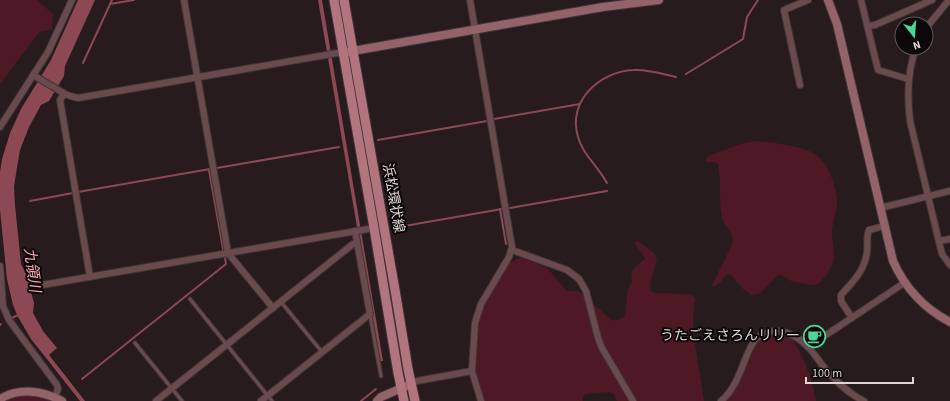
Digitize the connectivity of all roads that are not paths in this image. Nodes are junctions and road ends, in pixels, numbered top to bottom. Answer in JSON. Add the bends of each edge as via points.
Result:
{"nodes":[{"id":1,"x":72,"y":0,"type":"edge"},
{"id":2,"x":184,"y":0,"type":"edge"},
{"id":3,"x":334,"y":0,"type":"edge"},
{"id":4,"x":344,"y":0,"type":"edge"},
{"id":5,"x":470,"y":0,"type":"edge"},
{"id":6,"x":659,"y":0,"type":"edge"},
{"id":7,"x":808,"y":0,"type":"edge"},
{"id":8,"x":828,"y":0,"type":"edge"},
{"id":9,"x":862,"y":0,"type":"edge"},
{"id":10,"x":932,"y":0,"type":"edge"},
{"id":11,"x":949,"y":0,"type":"edge"},
{"id":12,"x":934,"y":18,"type":"edge"},
{"id":13,"x":868,"y":26,"type":"junction"},
{"id":14,"x":475,"y":29,"type":"junction"},
{"id":15,"x":354,"y":50,"type":"junction"},
{"id":16,"x":343,"y":52,"type":"junction"},
{"id":17,"x":914,"y":56,"type":"edge"},
{"id":18,"x":35,"y":76,"type":"junction"},
{"id":19,"x":198,"y":78,"type":"junction"},
{"id":20,"x":908,"y":79,"type":"junction"},
{"id":21,"x":800,"y":84,"type":"dead end"},
{"id":22,"x":63,"y":93,"type":"junction"},
{"id":23,"x":0,"y":127,"type":"edge"},
{"id":24,"x":950,"y":191,"type":"edge"},
{"id":25,"x":928,"y":196,"type":"junction"},
{"id":26,"x":880,"y":208,"type":"junction"},
{"id":27,"x":884,"y":226,"type":"junction"},
{"id":28,"x":370,"y":229,"type":"junction"},
{"id":29,"x":356,"y":231,"type":"junction"},
{"id":30,"x":950,"y":239,"type":"edge"},
{"id":31,"x":939,"y":242,"type":"junction"},
{"id":32,"x":357,"y":244,"type":"junction"},
{"id":33,"x":512,"y":250,"type":"junction"},
{"id":34,"x":228,"y":253,"type":"junction"},
{"id":35,"x":950,"y":265,"type":"edge"},
{"id":36,"x":0,"y":266,"type":"edge"},
{"id":37,"x":90,"y":276,"type":"junction"},
{"id":38,"x":904,"y":283,"type":"junction"},
{"id":39,"x":42,"y":285,"type":"dead end"},
{"id":40,"x":190,"y":299,"type":"dead end"},
{"id":41,"x":281,"y":302,"type":"junction"},
{"id":42,"x":273,"y":308,"type":"junction"},
{"id":43,"x":370,"y":314,"type":"junction"},
{"id":44,"x":852,"y":318,"type":"junction"},
{"id":45,"x":950,"y":322,"type":"edge"},
{"id":46,"x":136,"y":343,"type":"dead end"},
{"id":47,"x":227,"y":345,"type":"junction"},
{"id":48,"x":808,"y":347,"type":"junction"},
{"id":49,"x":322,"y":352,"type":"junction"},
{"id":50,"x":472,"y":371,"type":"junction"},
{"id":51,"x":381,"y":376,"type":"dead end"},
{"id":52,"x":411,"y":384,"type":"junction"},
{"id":53,"x":172,"y":388,"type":"junction"},
{"id":54,"x":401,"y":388,"type":"junction"},
{"id":55,"x":267,"y":396,"type":"junction"},
{"id":56,"x":0,"y":399,"type":"edge"},
{"id":57,"x":59,"y":399,"type":"edge"},
{"id":58,"x":156,"y":401,"type":"edge"},
{"id":59,"x":182,"y":401,"type":"edge"},
{"id":60,"x":260,"y":401,"type":"edge"},
{"id":61,"x":272,"y":401,"type":"edge"},
{"id":62,"x":377,"y":401,"type":"edge"},
{"id":63,"x":404,"y":401,"type":"edge"},
{"id":64,"x":415,"y":401,"type":"edge"},
{"id":65,"x":481,"y":401,"type":"edge"},
{"id":66,"x":633,"y":401,"type":"edge"},
{"id":67,"x":721,"y":401,"type":"edge"},
{"id":68,"x":864,"y":401,"type":"edge"}],
"edges":[{"from":1,"to":18,"type":"street"},
{"from":2,"to":19,"type":"street"},
{"from":3,"to":16,"type":"main road","name":"浜松環状線"},
{"from":4,"to":15,"type":"main road","name":"浜松環状線"},
{"from":5,"to":14,"type":"street"},
{"from":6,"to":14,"type":"street"},
{"from":7,"to":21,"type":"street","via":[[784,10]]},
{"from":8,"to":26,"type":"street","via":[[837,24]]},
{"from":9,"to":13,"type":"street"},
{"from":10,"to":13,"type":"street"},
{"from":11,"to":12,"type":"street"},
{"from":13,"to":20,"type":"street","via":[[878,70]]},
{"from":14,"to":15,"type":"street"},
{"from":14,"to":33,"type":"street"},
{"from":15,"to":16,"type":"street"},
{"from":15,"to":52,"type":"main road","name":"浜松環状線"},
{"from":16,"to":19,"type":"street"},
{"from":16,"to":28,"type":"main road","name":"浜松環状線"},
{"from":17,"to":20,"type":"street"},
{"from":18,"to":22,"type":"street"},
{"from":18,"to":23,"type":"street"},
{"from":19,"to":22,"type":"street","via":[[82,98],[74,98]]},
{"from":19,"to":34,"type":"street"},
{"from":20,"to":25,"type":"street","via":[[910,121]]},
{"from":22,"to":37,"type":"street","via":[[60,100]]},
{"from":24,"to":25,"type":"street"},
{"from":25,"to":26,"type":"street"},
{"from":25,"to":31,"type":"street"},
{"from":26,"to":27,"type":"street"},
{"from":27,"to":38,"type":"street","via":[[893,260]]},
{"from":27,"to":44,"type":"street","via":[[869,230],[868,250],[863,268],[841,295],[841,301]]},
{"from":28,"to":29,"type":"street"},
{"from":28,"to":54,"type":"main road","name":"浜松環状線"},
{"from":29,"to":32,"type":"street"},
{"from":29,"to":34,"type":"street"},
{"from":30,"to":31,"type":"street"},
{"from":31,"to":35,"type":"street","via":[[942,254]]},
{"from":32,"to":41,"type":"street","via":[[352,244]]},
{"from":32,"to":43,"type":"street"},
{"from":33,"to":50,"type":"street","via":[[477,313]]},
{"from":33,"to":66,"type":"street","via":[[567,270],[579,278],[586,291],[602,348]]},
{"from":34,"to":37,"type":"street"},
{"from":34,"to":42,"type":"street"},
{"from":36,"to":57,"type":"street","via":[[2,298],[12,327],[57,385]]},
{"from":37,"to":39,"type":"street"},
{"from":38,"to":44,"type":"street"},
{"from":38,"to":45,"type":"street","via":[[929,309]]},
{"from":40,"to":47,"type":"lane"},
{"from":41,"to":42,"type":"street"},
{"from":41,"to":49,"type":"lane"},
{"from":42,"to":47,"type":"street"},
{"from":43,"to":49,"type":"street"},
{"from":43,"to":51,"type":"lane"},
{"from":44,"to":48,"type":"street"},
{"from":46,"to":53,"type":"lane"},
{"from":47,"to":53,"type":"street"},
{"from":47,"to":55,"type":"lane"},
{"from":48,"to":67,"type":"street","via":[[799,339],[782,331],[762,334],[752,344],[736,384]]},
{"from":48,"to":68,"type":"street","via":[[845,389]]},
{"from":49,"to":55,"type":"street"},
{"from":50,"to":52,"type":"street"},
{"from":50,"to":65,"type":"street"},
{"from":52,"to":54,"type":"street"},
{"from":52,"to":64,"type":"main road","name":"浜松環状線"},
{"from":53,"to":58,"type":"street"},
{"from":53,"to":59,"type":"lane"},
{"from":54,"to":62,"type":"street"},
{"from":54,"to":63,"type":"main road","name":"浜松環状線"},
{"from":55,"to":60,"type":"street"},
{"from":55,"to":61,"type":"lane"},
{"from":56,"to":57,"type":"street","via":[[21,391],[39,392]]}]}
